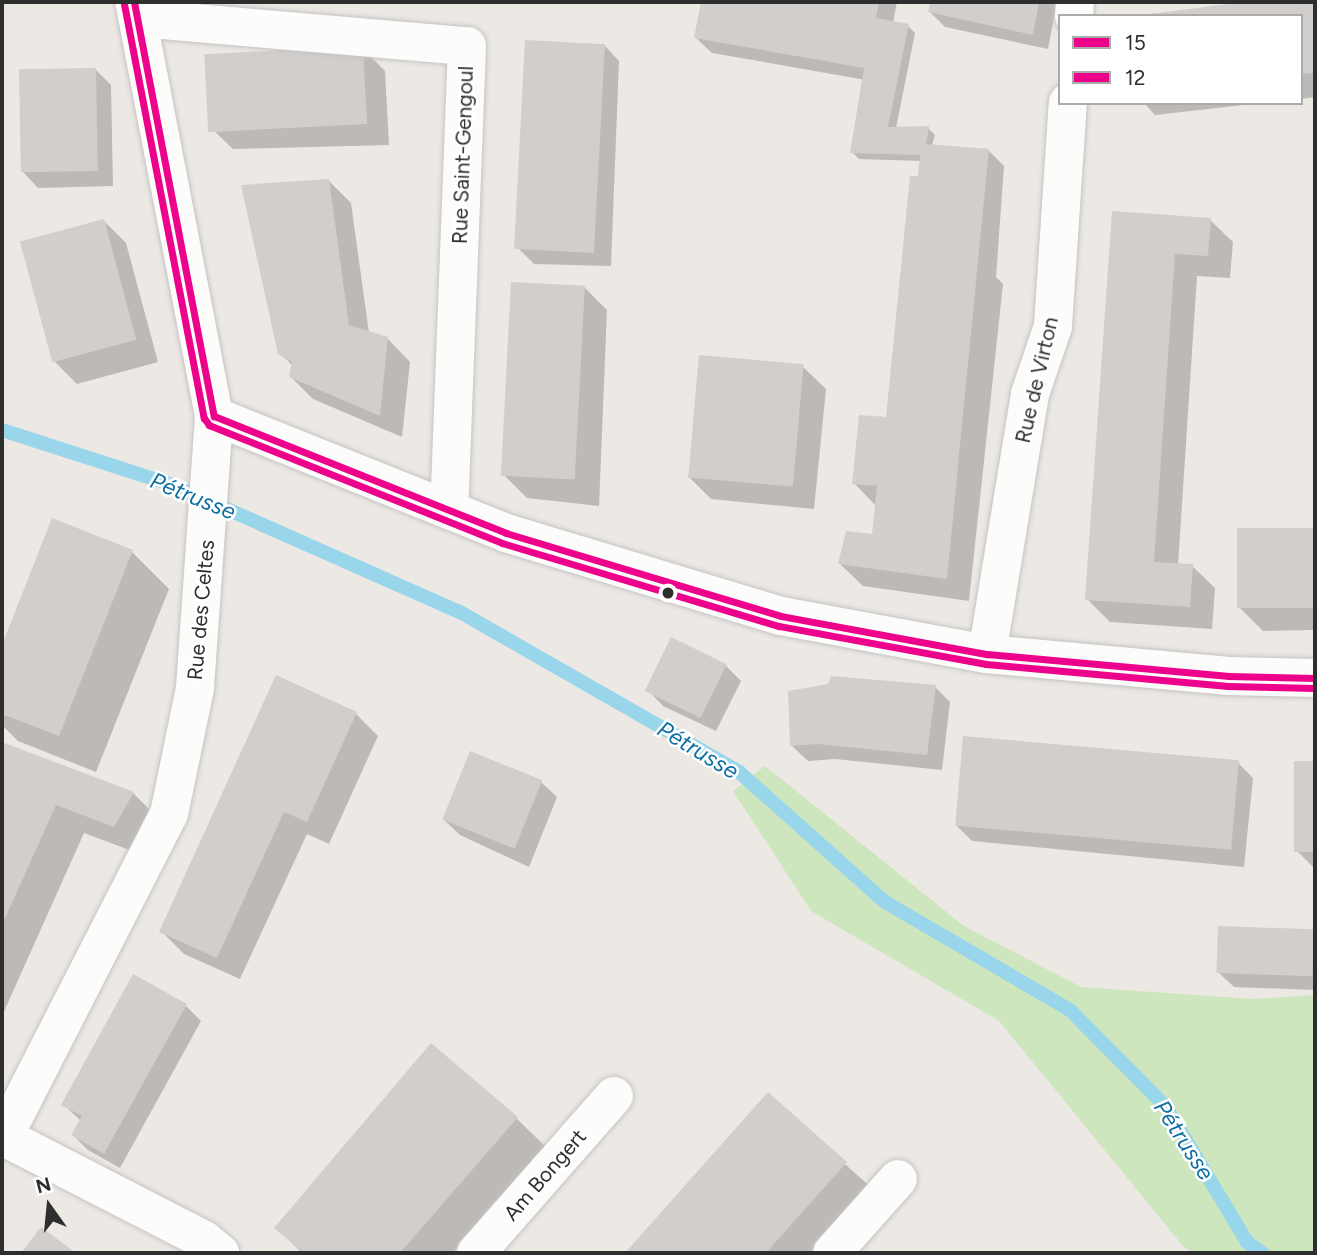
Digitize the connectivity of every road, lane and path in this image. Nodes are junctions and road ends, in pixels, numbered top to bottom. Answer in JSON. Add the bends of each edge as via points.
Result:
{"nodes":[{"id":1,"x":136,"y":10,"type":"edge"},
{"id":2,"x":1068,"y":105,"type":"edge"},
{"id":3,"x":214,"y":416,"type":"junction"},
{"id":4,"x":449,"y":510,"type":"junction"},
{"id":5,"x":988,"y":654,"type":"junction"},
{"id":6,"x":1315,"y":678,"type":"edge"},
{"id":7,"x":614,"y":1096,"type":"dead end"},
{"id":8,"x":3,"y":1139,"type":"edge"},
{"id":9,"x":898,"y":1179,"type":"dead end"},
{"id":10,"x":220,"y":1253,"type":"edge"},
{"id":11,"x":476,"y":1253,"type":"edge"},
{"id":12,"x":832,"y":1253,"type":"edge"}],
"edges":[{"from":1,"to":3,"type":"street","name":"Rue des Celtes"},
{"from":1,"to":4,"type":"street","name":"Rue Saint-Gengoul","via":[[467,46]]},
{"from":2,"to":5,"type":"street","name":"Rue de Virton","via":[[1053,326],[1030,394]]},
{"from":3,"to":4,"type":"street"},
{"from":3,"to":8,"type":"street","name":"Rue des Celtes","via":[[195,688],[169,814]]},
{"from":4,"to":5,"type":"street","via":[[506,533],[781,616]]},
{"from":5,"to":6,"type":"street","via":[[1229,676]]},
{"from":7,"to":11,"type":"street","name":"Am Bongert"},
{"from":8,"to":10,"type":"street","via":[[204,1240]]},
{"from":9,"to":12,"type":"street"}]}
